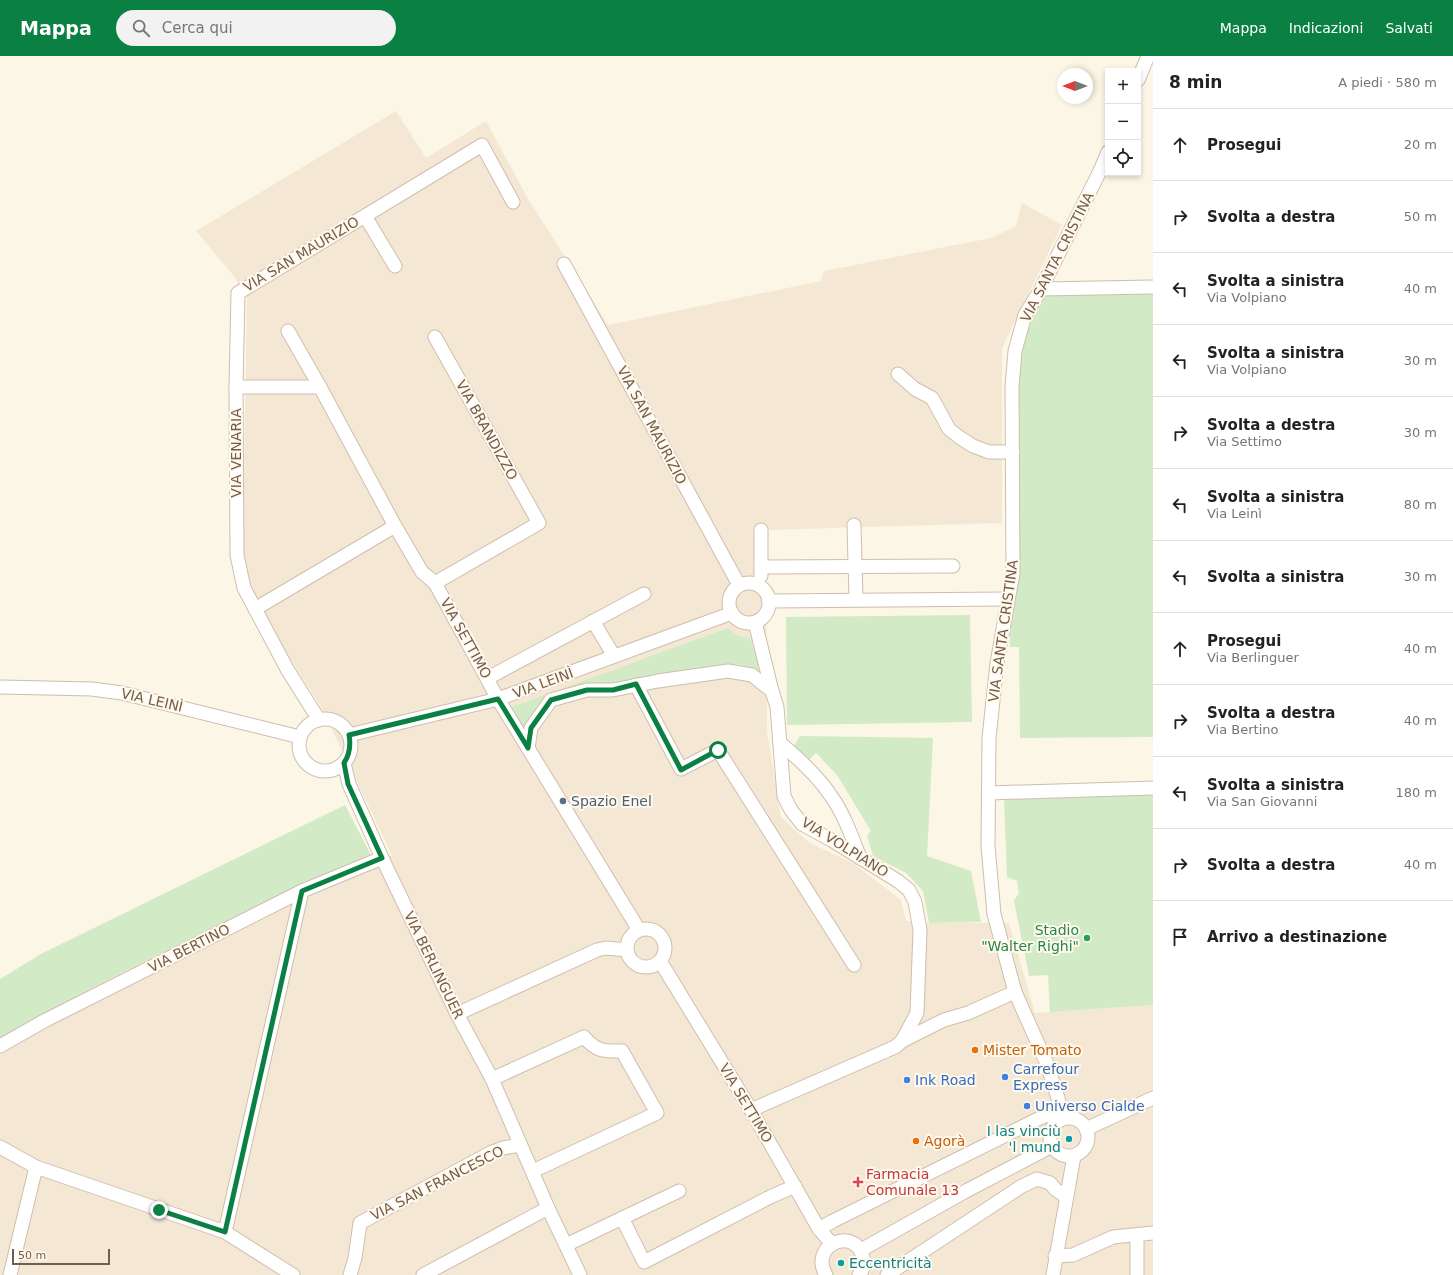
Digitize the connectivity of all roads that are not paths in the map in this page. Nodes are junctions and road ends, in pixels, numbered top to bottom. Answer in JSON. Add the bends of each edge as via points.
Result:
{"nodes":[{"id":1,"x":1148,"y":56,"type":"edge"},
{"id":2,"x":1141,"y":73,"type":"edge"},
{"id":3,"x":1105,"y":159,"type":"edge"},
{"id":4,"x":514,"y":202,"type":"dead end"},
{"id":5,"x":365,"y":216,"type":"junction"},
{"id":6,"x":564,"y":264,"type":"dead end"},
{"id":7,"x":395,"y":266,"type":"dead end"},
{"id":8,"x":1153,"y":287,"type":"edge"},
{"id":9,"x":1041,"y":289,"type":"junction"},
{"id":10,"x":238,"y":293,"type":"joint"},
{"id":11,"x":288,"y":331,"type":"dead end"},
{"id":12,"x":435,"y":337,"type":"dead end"},
{"id":13,"x":898,"y":374,"type":"dead end"},
{"id":14,"x":236,"y":387,"type":"junction"},
{"id":15,"x":320,"y":387,"type":"junction"},
{"id":16,"x":1012,"y":452,"type":"junction"},
{"id":17,"x":854,"y":525,"type":"dead end"},
{"id":18,"x":395,"y":526,"type":"junction"},
{"id":19,"x":760,"y":530,"type":"dead end"},
{"id":20,"x":953,"y":566,"type":"dead end"},
{"id":21,"x":855,"y":567,"type":"junction"},
{"id":22,"x":761,"y":568,"type":"junction"},
{"id":23,"x":435,"y":583,"type":"junction"},
{"id":24,"x":758,"y":585,"type":"junction"},
{"id":25,"x":739,"y":586,"type":"junction"},
{"id":26,"x":644,"y":594,"type":"dead end"},
{"id":27,"x":856,"y":599,"type":"junction"},
{"id":28,"x":1008,"y":599,"type":"junction"},
{"id":29,"x":768,"y":601,"type":"junction"},
{"id":30,"x":255,"y":609,"type":"junction"},
{"id":31,"x":732,"y":613,"type":"junction"},
{"id":32,"x":593,"y":621,"type":"junction"},
{"id":33,"x":755,"y":622,"type":"junction"},
{"id":34,"x":614,"y":656,"type":"junction"},
{"id":35,"x":488,"y":678,"type":"junction"},
{"id":36,"x":636,"y":684,"type":"junction"},
{"id":37,"x":0,"y":687,"type":"edge"},
{"id":38,"x":772,"y":691,"type":"junction"},
{"id":39,"x":498,"y":699,"type":"junction"},
{"id":40,"x":319,"y":720,"type":"junction"},
{"id":41,"x":349,"y":735,"type":"junction"},
{"id":42,"x":300,"y":737,"type":"junction"},
{"id":43,"x":780,"y":743,"type":"junction"},
{"id":44,"x":528,"y":748,"type":"junction"},
{"id":45,"x":338,"y":767,"type":"junction"},
{"id":46,"x":1153,"y":788,"type":"edge"},
{"id":47,"x":989,"y":792,"type":"junction"},
{"id":48,"x":382,"y":858,"type":"junction"},
{"id":49,"x":860,"y":858,"type":"junction"},
{"id":50,"x":302,"y":891,"type":"junction"},
{"id":51,"x":639,"y":930,"type":"junction"},
{"id":52,"x":627,"y":950,"type":"junction"},
{"id":53,"x":660,"y":961,"type":"junction"},
{"id":54,"x":854,"y":965,"type":"dead end"},
{"id":55,"x":1015,"y":992,"type":"junction"},
{"id":56,"x":457,"y":1014,"type":"junction"},
{"id":57,"x":902,"y":1041,"type":"junction"},
{"id":58,"x":0,"y":1046,"type":"edge"},
{"id":59,"x":492,"y":1079,"type":"junction"},
{"id":60,"x":1153,"y":1098,"type":"edge"},
{"id":61,"x":751,"y":1110,"type":"junction"},
{"id":62,"x":1062,"y":1116,"type":"junction"},
{"id":63,"x":1086,"y":1129,"type":"junction"},
{"id":64,"x":520,"y":1144,"type":"junction"},
{"id":65,"x":1052,"y":1146,"type":"junction"},
{"id":66,"x":0,"y":1147,"type":"edge"},
{"id":67,"x":1074,"y":1156,"type":"junction"},
{"id":68,"x":36,"y":1167,"type":"junction"},
{"id":69,"x":533,"y":1171,"type":"junction"},
{"id":70,"x":795,"y":1186,"type":"junction"},
{"id":71,"x":679,"y":1191,"type":"dead end"},
{"id":72,"x":1066,"y":1197,"type":"junction"},
{"id":73,"x":548,"y":1208,"type":"junction"},
{"id":74,"x":622,"y":1218,"type":"junction"},
{"id":75,"x":819,"y":1230,"type":"junction"},
{"id":76,"x":225,"y":1232,"type":"junction"},
{"id":77,"x":1153,"y":1233,"type":"edge"},
{"id":78,"x":1137,"y":1236,"type":"junction"},
{"id":79,"x":832,"y":1244,"type":"junction"},
{"id":80,"x":566,"y":1245,"type":"junction"},
{"id":81,"x":861,"y":1250,"type":"junction"},
{"id":82,"x":1055,"y":1256,"type":"junction"},
{"id":83,"x":820,"y":1273,"type":"edge"},
{"id":84,"x":10,"y":1275,"type":"edge"},
{"id":85,"x":293,"y":1275,"type":"edge"},
{"id":86,"x":350,"y":1275,"type":"edge"},
{"id":87,"x":423,"y":1275,"type":"edge"},
{"id":88,"x":580,"y":1275,"type":"edge"},
{"id":89,"x":859,"y":1275,"type":"edge"},
{"id":90,"x":887,"y":1275,"type":"edge"},
{"id":91,"x":1052,"y":1275,"type":"edge"},
{"id":92,"x":1137,"y":1275,"type":"edge"}],
"edges":[{"from":1,"to":2,"type":"street"},
{"from":3,"to":9,"type":"street","name":"VIA SANTA CRISTINA"},
{"from":4,"to":5,"type":"street","name":"VIA SAN MAURIZIO","via":[[482,145]]},
{"from":5,"to":7,"type":"street","name":"VIA SAN MAURIZIO"},
{"from":5,"to":10,"type":"street","name":"VIA SAN MAURIZIO"},
{"from":6,"to":25,"type":"street","name":"VIA SAN MAURIZIO"},
{"from":8,"to":9,"type":"street"},
{"from":9,"to":16,"type":"street","name":"VIA SANTA CRISTINA","via":[[1025,315],[1015,351]]},
{"from":10,"to":14,"type":"street","name":"VIA VENARIA"},
{"from":11,"to":15,"type":"street","name":"VIA SETTIMO"},
{"from":12,"to":23,"type":"street","name":"VIA BRANDIZZO","via":[[539,523]]},
{"from":13,"to":16,"type":"street","via":[[915,389],[932,398],[949,429],[959,437],[989,452]]},
{"from":14,"to":15,"type":"street"},
{"from":14,"to":30,"type":"street","name":"VIA VENARIA","via":[[237,555],[244,588]]},
{"from":15,"to":18,"type":"street","name":"VIA SETTIMO"},
{"from":16,"to":28,"type":"street","name":"VIA SANTA CRISTINA","via":[[1013,573]]},
{"from":17,"to":21,"type":"street"},
{"from":18,"to":23,"type":"street","name":"VIA SETTIMO","via":[[422,572]]},
{"from":18,"to":30,"type":"street"},
{"from":19,"to":22,"type":"street"},
{"from":20,"to":21,"type":"street"},
{"from":21,"to":22,"type":"street"},
{"from":21,"to":27,"type":"street"},
{"from":22,"to":24,"type":"street"},
{"from":23,"to":35,"type":"street","name":"VIA SETTIMO"},
{"from":24,"to":25,"type":"street","via":[[745,583]]},
{"from":24,"to":29,"type":"street","via":[[767,594]]},
{"from":25,"to":31,"type":"street","via":[[734,589],[729,601]]},
{"from":26,"to":32,"type":"street"},
{"from":27,"to":28,"type":"street"},
{"from":27,"to":29,"type":"street"},
{"from":28,"to":47,"type":"street","name":"VIA SANTA CRISTINA","via":[[997,663],[989,738]]},
{"from":29,"to":33,"type":"street","via":[[765,614]]},
{"from":30,"to":40,"type":"street","name":"VIA VENARIA","via":[[287,669]]},
{"from":31,"to":33,"type":"street","via":[[741,621]]},
{"from":31,"to":34,"type":"street","name":"VIA LEINÌ"},
{"from":32,"to":34,"type":"street"},
{"from":32,"to":35,"type":"street"},
{"from":33,"to":38,"type":"street","name":"VIA VOLPIANO"},
{"from":34,"to":39,"type":"street","name":"VIA LEINÌ"},
{"from":35,"to":39,"type":"street","name":"VIA SETTIMO"},
{"from":36,"to":38,"type":"street","via":[[728,671],[752,675]]},
{"from":36,"to":44,"type":"street","via":[[613,690],[587,690],[551,700],[531,728]]},
{"from":36,"to":54,"type":"street","via":[[681,770],[718,750]]},
{"from":37,"to":42,"type":"street","name":"VIA LEINÌ","via":[[92,689],[122,693]]},
{"from":38,"to":43,"type":"street","name":"VIA VOLPIANO","via":[[777,707]]},
{"from":39,"to":41,"type":"street","name":"VIA LEINÌ"},
{"from":39,"to":44,"type":"street","name":"VIA SETTIMO"},
{"from":40,"to":41,"type":"street","via":[[326,719],[340,724]]},
{"from":40,"to":42,"type":"street","via":[[304,729]]},
{"from":41,"to":45,"type":"street","via":[[348,757]]},
{"from":42,"to":45,"type":"street","via":[[300,753],[309,766],[324,772]]},
{"from":43,"to":49,"type":"street","via":[[831,795],[850,831]]},
{"from":43,"to":49,"type":"street","name":"VIA VOLPIANO","via":[[784,796],[791,810],[802,824]]},
{"from":44,"to":51,"type":"street","name":"VIA SETTIMO"},
{"from":45,"to":48,"type":"street","name":"VIA BERLINGUER"},
{"from":46,"to":47,"type":"street"},
{"from":47,"to":55,"type":"street","name":"VIA SANTA CRISTINA","via":[[988,846],[994,914]]},
{"from":48,"to":50,"type":"street","name":"VIA BERTINO"},
{"from":48,"to":56,"type":"street","name":"VIA BERLINGUER"},
{"from":49,"to":57,"type":"street","name":"VIA VOLPIANO","via":[[898,880],[909,890],[915,902],[920,930],[917,1013]]},
{"from":50,"to":58,"type":"street","name":"VIA BERTINO","via":[[44,1021]]},
{"from":50,"to":76,"type":"street"},
{"from":51,"to":52,"type":"street","via":[[630,938]]},
{"from":51,"to":53,"type":"street","via":[[651,930],[661,937],[665,949]]},
{"from":52,"to":53,"type":"street","via":[[628,956],[637,965],[649,967]]},
{"from":52,"to":56,"type":"street","via":[[597,950]]},
{"from":53,"to":61,"type":"street","name":"VIA SETTIMO"},
{"from":55,"to":57,"type":"street","via":[[968,1013],[944,1020]]},
{"from":55,"to":62,"type":"street","name":"VIA SANTA CRISTINA","via":[[1047,1064]]},
{"from":56,"to":59,"type":"street","name":"VIA BERLINGUER"},
{"from":57,"to":61,"type":"street","via":[[895,1047]]},
{"from":59,"to":64,"type":"street","name":"VIA BERLINGUER"},
{"from":59,"to":69,"type":"street","via":[[584,1037],[592,1046],[603,1051],[622,1051],[656,1113]]},
{"from":60,"to":63,"type":"street"},
{"from":61,"to":70,"type":"street","name":"VIA SETTIMO"},
{"from":62,"to":63,"type":"street","via":[[1080,1122]]},
{"from":62,"to":65,"type":"street","via":[[1051,1131]]},
{"from":62,"to":75,"type":"street","via":[[1044,1116]]},
{"from":63,"to":67,"type":"street","via":[[1087,1143],[1082,1151]]},
{"from":64,"to":69,"type":"street","name":"VIA BERLINGUER"},
{"from":64,"to":86,"type":"street","name":"VIA SAN FRANCESCO","via":[[492,1152],[360,1224],[356,1258]]},
{"from":65,"to":67,"type":"street","via":[[1064,1156]]},
{"from":65,"to":81,"type":"street"},
{"from":66,"to":68,"type":"street"},
{"from":67,"to":72,"type":"street"},
{"from":68,"to":76,"type":"street"},
{"from":68,"to":84,"type":"street"},
{"from":69,"to":73,"type":"street","name":"VIA BERLINGUER"},
{"from":70,"to":74,"type":"street","via":[[644,1262]]},
{"from":70,"to":75,"type":"street","name":"VIA SETTIMO"},
{"from":71,"to":74,"type":"street"},
{"from":72,"to":82,"type":"street"},
{"from":72,"to":90,"type":"street","via":[[1050,1183],[1037,1179],[1022,1186]]},
{"from":73,"to":80,"type":"street","name":"VIA BERLINGUER"},
{"from":73,"to":87,"type":"street"},
{"from":74,"to":80,"type":"street"},
{"from":75,"to":79,"type":"street","name":"VIA SETTIMO"},
{"from":76,"to":85,"type":"street"},
{"from":77,"to":78,"type":"street"},
{"from":78,"to":82,"type":"street","via":[[1113,1237],[1073,1255]]},
{"from":78,"to":92,"type":"street"},
{"from":79,"to":81,"type":"street","via":[[838,1241],[851,1242]]},
{"from":79,"to":83,"type":"street","via":[[822,1258]]},
{"from":80,"to":88,"type":"street","name":"VIA BERLINGUER"},
{"from":81,"to":89,"type":"street","via":[[864,1264]]},
{"from":82,"to":91,"type":"street"}]}
